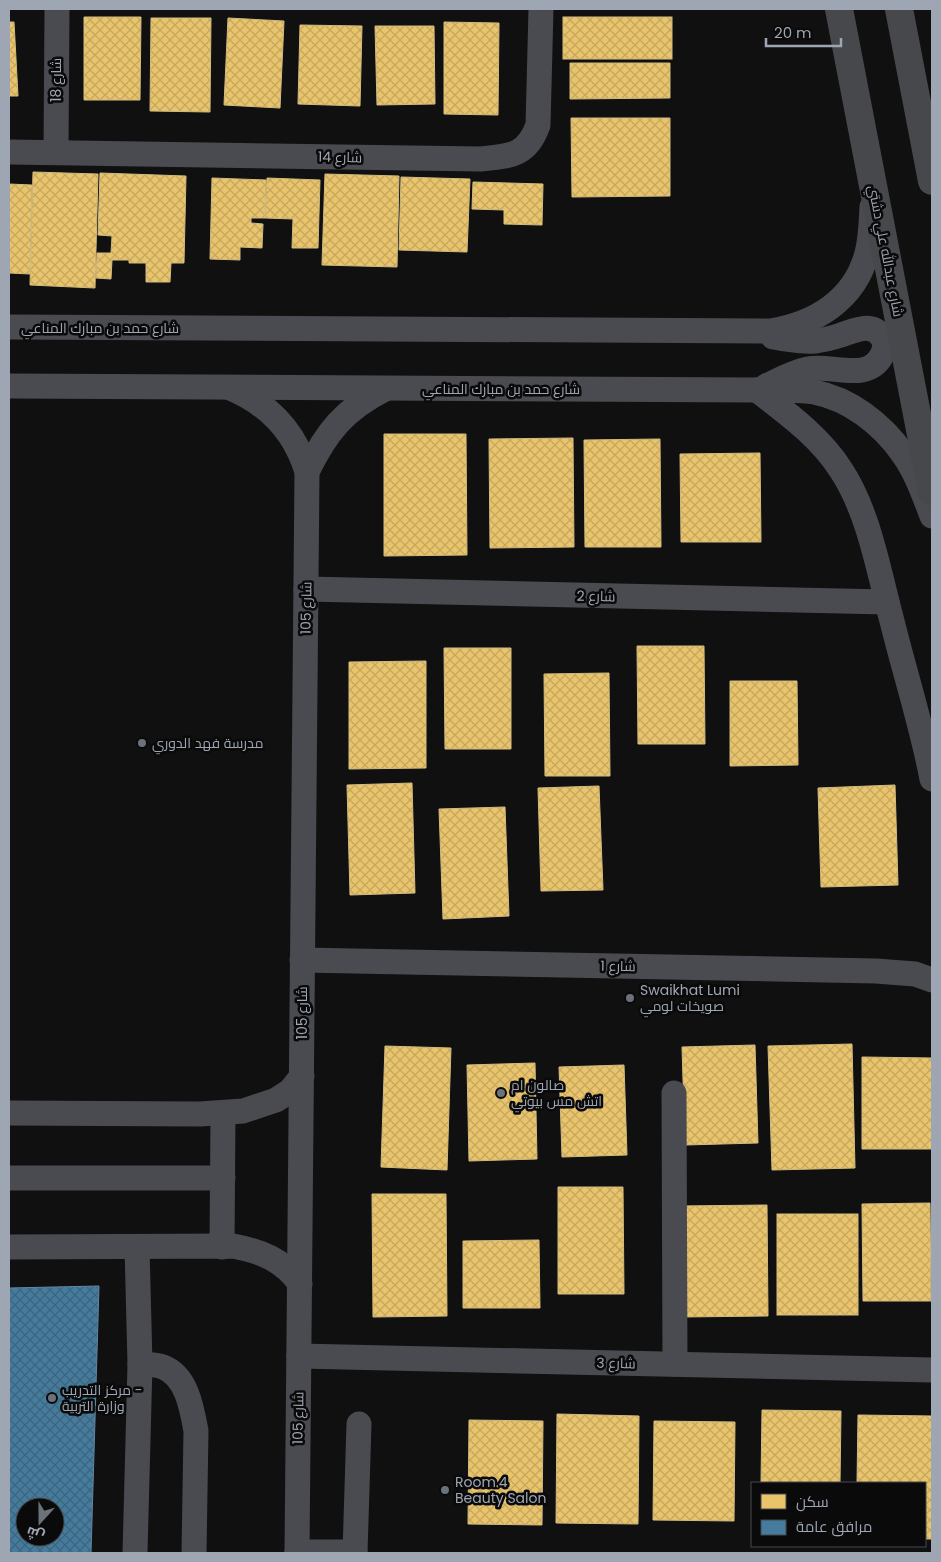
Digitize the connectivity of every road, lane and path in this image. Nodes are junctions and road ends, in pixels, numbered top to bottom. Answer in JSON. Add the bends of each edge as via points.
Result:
{"nodes":[{"id":1,"x":57,"y":9,"type":"edge"},
{"id":2,"x":541,"y":9,"type":"edge"},
{"id":3,"x":839,"y":9,"type":"edge"},
{"id":4,"x":880,"y":9,"type":"edge"},
{"id":5,"x":899,"y":9,"type":"edge"},
{"id":6,"x":913,"y":81,"type":"junction"},
{"id":7,"x":9,"y":152,"type":"edge"},
{"id":8,"x":56,"y":152,"type":"junction"},
{"id":9,"x":932,"y":181,"type":"edge"},
{"id":10,"x":873,"y":184,"type":"junction"},
{"id":11,"x":9,"y":327,"type":"edge"},
{"id":12,"x":736,"y":331,"type":"junction"},
{"id":13,"x":9,"y":386,"type":"edge"},
{"id":14,"x":230,"y":388,"type":"junction"},
{"id":15,"x":386,"y":388,"type":"junction"},
{"id":16,"x":757,"y":390,"type":"junction"},
{"id":17,"x":307,"y":472,"type":"junction"},
{"id":18,"x":932,"y":492,"type":"edge"},
{"id":19,"x":932,"y":516,"type":"edge"},
{"id":20,"x":306,"y":590,"type":"junction"},
{"id":21,"x":887,"y":602,"type":"junction"},
{"id":22,"x":932,"y":779,"type":"edge"},
{"id":23,"x":302,"y":960,"type":"junction"},
{"id":24,"x":932,"y":980,"type":"edge"},
{"id":25,"x":302,"y":1076,"type":"junction"},
{"id":26,"x":674,"y":1093,"type":"dead end"},
{"id":27,"x":9,"y":1113,"type":"edge"},
{"id":28,"x":223,"y":1113,"type":"junction"},
{"id":29,"x":9,"y":1178,"type":"edge"},
{"id":30,"x":223,"y":1178,"type":"junction"},
{"id":31,"x":222,"y":1246,"type":"junction"},
{"id":32,"x":9,"y":1247,"type":"edge"},
{"id":33,"x":144,"y":1247,"type":"junction"},
{"id":34,"x":300,"y":1284,"type":"junction"},
{"id":35,"x":299,"y":1356,"type":"junction"},
{"id":36,"x":675,"y":1364,"type":"junction"},
{"id":37,"x":147,"y":1365,"type":"junction"},
{"id":38,"x":932,"y":1370,"type":"edge"},
{"id":39,"x":359,"y":1424,"type":"dead end"},
{"id":40,"x":135,"y":1553,"type":"edge"},
{"id":41,"x":194,"y":1553,"type":"edge"},
{"id":42,"x":297,"y":1553,"type":"edge"},
{"id":43,"x":355,"y":1553,"type":"edge"}],
"edges":[{"from":1,"to":8,"type":"street","name":"شارع 18"},
{"from":2,"to":8,"type":"street","name":"شارع 14","via":[[538,125],[530,143],[507,156],[481,159]]},
{"from":3,"to":10,"type":"main road","name":"شارع عبدالله علي دشتي"},
{"from":4,"to":6,"type":"main road"},
{"from":5,"to":6,"type":"main road"},
{"from":6,"to":9,"type":"main road"},
{"from":7,"to":8,"type":"street","name":"شارع 14"},
{"from":10,"to":12,"type":"street","name":"شارع حمد بن مبارك المناعي","via":[[867,254],[846,294],[824,312],[798,325],[770,331]]},
{"from":10,"to":18,"type":"main road","name":"شارع عبدالله علي دشتي"},
{"from":11,"to":12,"type":"street","name":"شارع حمد بن مبارك المناعي"},
{"from":12,"to":16,"type":"street","via":[[809,341],[864,328],[875,331],[884,340],[883,354],[867,369],[809,369]]},
{"from":13,"to":14,"type":"street","name":"شارع حمد بن مبارك المناعي"},
{"from":14,"to":15,"type":"street","name":"شارع حمد بن مبارك المناعي"},
{"from":14,"to":17,"type":"street","name":"شارع 105","via":[[257,401],[280,420],[297,444]]},
{"from":15,"to":16,"type":"street","name":"شارع حمد بن مبارك المناعي"},
{"from":15,"to":17,"type":"street","name":"شارع 105","via":[[356,405],[332,428]]},
{"from":16,"to":19,"type":"street","name":"شارع حمد بن مبارك المناعي","via":[[813,392],[846,403],[862,413],[903,454]]},
{"from":16,"to":21,"type":"street","via":[[820,442],[841,470],[857,499]]},
{"from":17,"to":20,"type":"street","name":"شارع 105"},
{"from":20,"to":21,"type":"street","name":"شارع 2"},
{"from":20,"to":23,"type":"street","name":"شارع 105"},
{"from":21,"to":22,"type":"street"},
{"from":23,"to":24,"type":"street","name":"شارع 1","via":[[876,971],[915,974]]},
{"from":23,"to":25,"type":"street","name":"شارع 105"},
{"from":25,"to":28,"type":"street","via":[[290,1091],[276,1100],[243,1112]]},
{"from":25,"to":34,"type":"street","name":"شارع 105"},
{"from":26,"to":36,"type":"street"},
{"from":27,"to":28,"type":"street"},
{"from":28,"to":30,"type":"street"},
{"from":29,"to":30,"type":"street"},
{"from":30,"to":31,"type":"street"},
{"from":31,"to":33,"type":"street"},
{"from":31,"to":34,"type":"street","via":[[250,1249],[277,1261],[292,1272]]},
{"from":32,"to":33,"type":"street"},
{"from":33,"to":37,"type":"street"},
{"from":34,"to":35,"type":"street","name":"شارع 105"},
{"from":35,"to":36,"type":"street","name":"شارع 3"},
{"from":35,"to":42,"type":"street","name":"شارع 105"},
{"from":36,"to":38,"type":"street","name":"شارع 3"},
{"from":37,"to":40,"type":"street"},
{"from":37,"to":41,"type":"street","via":[[171,1370],[180,1379],[192,1413],[196,1431]]},
{"from":39,"to":43,"type":"street"},
{"from":42,"to":43,"type":"street"}]}
